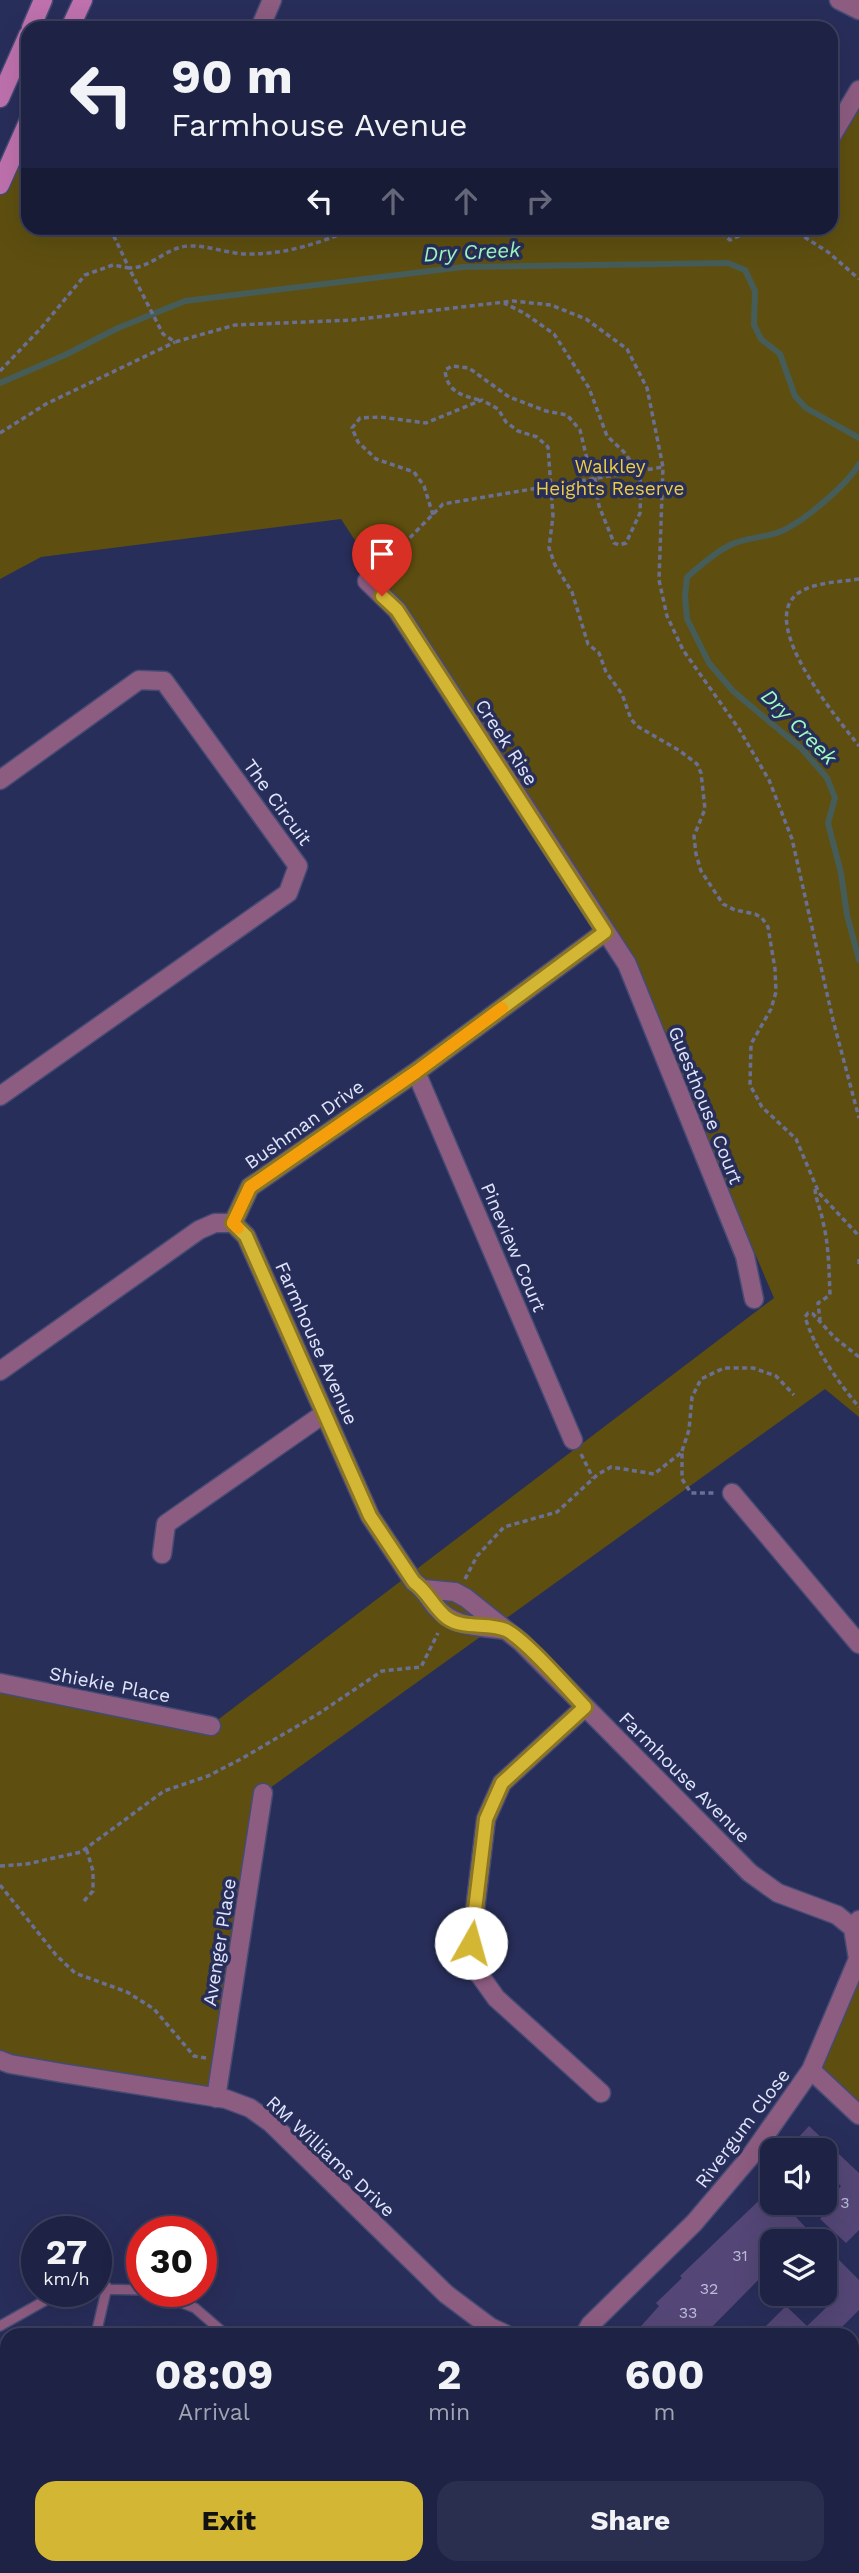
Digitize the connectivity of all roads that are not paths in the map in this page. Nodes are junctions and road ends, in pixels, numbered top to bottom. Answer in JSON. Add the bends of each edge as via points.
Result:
{"nodes":[{"id":1,"x":43,"y":0,"type":"edge"},
{"id":2,"x":83,"y":0,"type":"edge"},
{"id":3,"x":272,"y":0,"type":"edge"},
{"id":4,"x":839,"y":0,"type":"edge"},
{"id":5,"x":859,"y":9,"type":"edge"},
{"id":6,"x":34,"y":21,"type":"edge"},
{"id":7,"x":74,"y":21,"type":"edge"},
{"id":8,"x":263,"y":21,"type":"edge"},
{"id":9,"x":21,"y":50,"type":"edge"},
{"id":10,"x":859,"y":90,"type":"edge"},
{"id":11,"x":0,"y":98,"type":"edge"},
{"id":12,"x":838,"y":125,"type":"edge"},
{"id":13,"x":21,"y":138,"type":"edge"},
{"id":14,"x":0,"y":186,"type":"edge"},
{"id":15,"x":367,"y":581,"type":"road end"},
{"id":16,"x":0,"y":780,"type":"edge"},
{"id":17,"x":605,"y":932,"type":"junction"},
{"id":18,"x":416,"y":1072,"type":"junction"},
{"id":19,"x":0,"y":1096,"type":"edge"},
{"id":20,"x":233,"y":1223,"type":"junction"},
{"id":21,"x":754,"y":1300,"type":"dead end"},
{"id":22,"x":0,"y":1371,"type":"edge"},
{"id":23,"x":325,"y":1413,"type":"junction"},
{"id":24,"x":573,"y":1440,"type":"road end"},
{"id":25,"x":732,"y":1493,"type":"road end"},
{"id":26,"x":162,"y":1554,"type":"dead end"},
{"id":27,"x":424,"y":1589,"type":"junction"},
{"id":28,"x":505,"y":1630,"type":"junction"},
{"id":29,"x":859,"y":1644,"type":"edge"},
{"id":30,"x":0,"y":1683,"type":"edge"},
{"id":31,"x":585,"y":1707,"type":"junction"},
{"id":32,"x":211,"y":1726,"type":"dead end"},
{"id":33,"x":263,"y":1793,"type":"dead end"},
{"id":34,"x":856,"y":1924,"type":"edge"},
{"id":35,"x":0,"y":2060,"type":"edge"},
{"id":36,"x":811,"y":2070,"type":"junction"},
{"id":37,"x":601,"y":2093,"type":"dead end"},
{"id":38,"x":216,"y":2098,"type":"junction"},
{"id":39,"x":859,"y":2115,"type":"edge"},
{"id":40,"x":446,"y":2294,"type":"junction"},
{"id":41,"x":32,"y":2307,"type":"edge"},
{"id":42,"x":99,"y":2307,"type":"edge"},
{"id":43,"x":192,"y":2307,"type":"edge"},
{"id":44,"x":1,"y":2323,"type":"edge"},
{"id":45,"x":97,"y":2328,"type":"edge"},
{"id":46,"x":218,"y":2328,"type":"edge"},
{"id":47,"x":473,"y":2328,"type":"edge"},
{"id":48,"x":492,"y":2328,"type":"edge"},
{"id":49,"x":590,"y":2328,"type":"edge"}],
"edges":[{"from":1,"to":6,"type":"main road"},
{"from":2,"to":7,"type":"main road"},
{"from":3,"to":8,"type":"street"},
{"from":4,"to":5,"type":"street"},
{"from":9,"to":11,"type":"main road"},
{"from":10,"to":12,"type":"street"},
{"from":13,"to":14,"type":"main road"},
{"from":15,"to":17,"type":"street","name":"Creek Rise","via":[[397,610]]},
{"from":16,"to":19,"type":"street","name":"The Circuit","via":[[139,680],[164,681],[298,866],[288,893]]},
{"from":17,"to":18,"type":"street","name":"Bushman Drive"},
{"from":17,"to":21,"type":"street","name":"Guesthouse Court","via":[[627,964],[745,1256]]},
{"from":18,"to":20,"type":"street","name":"Bushman Drive","via":[[250,1187]]},
{"from":18,"to":24,"type":"street","name":"Pineview Court"},
{"from":20,"to":22,"type":"street","via":[[215,1223],[199,1230]]},
{"from":20,"to":23,"type":"street","name":"Farmhouse Avenue","via":[[246,1236]]},
{"from":23,"to":26,"type":"street","via":[[166,1524]]},
{"from":23,"to":27,"type":"street","name":"Farmhouse Avenue","via":[[370,1516],[414,1582]]},
{"from":25,"to":29,"type":"street"},
{"from":27,"to":28,"type":"street","name":"Farmhouse Avenue","via":[[458,1593]]},
{"from":27,"to":28,"type":"street","name":"Farmhouse Avenue","via":[[454,1622]]},
{"from":28,"to":31,"type":"street","name":"Farmhouse Avenue"},
{"from":30,"to":32,"type":"street","name":"Shiekie Place"},
{"from":31,"to":34,"type":"street","name":"Farmhouse Avenue","via":[[750,1873],[778,1893]]},
{"from":31,"to":37,"type":"street","via":[[502,1783],[486,1819],[471,1943],[478,1974],[496,1998]]},
{"from":33,"to":38,"type":"street","name":"Avenger Place"},
{"from":34,"to":36,"type":"street","name":"Rivergum Close","via":[[858,1958]]},
{"from":35,"to":38,"type":"street","name":"RM Williams Drive"},
{"from":36,"to":39,"type":"street"},
{"from":36,"to":49,"type":"street","name":"Rivergum Close","via":[[750,2157],[694,2223]]},
{"from":38,"to":40,"type":"street","name":"RM Williams Drive","via":[[250,2108],[271,2123]]},
{"from":40,"to":47,"type":"street","name":"RM Williams Drive"},
{"from":40,"to":48,"type":"street","name":"RM Williams Drive"},
{"from":41,"to":44,"type":"lane"},
{"from":42,"to":45,"type":"lane"},
{"from":43,"to":46,"type":"lane"}]}
